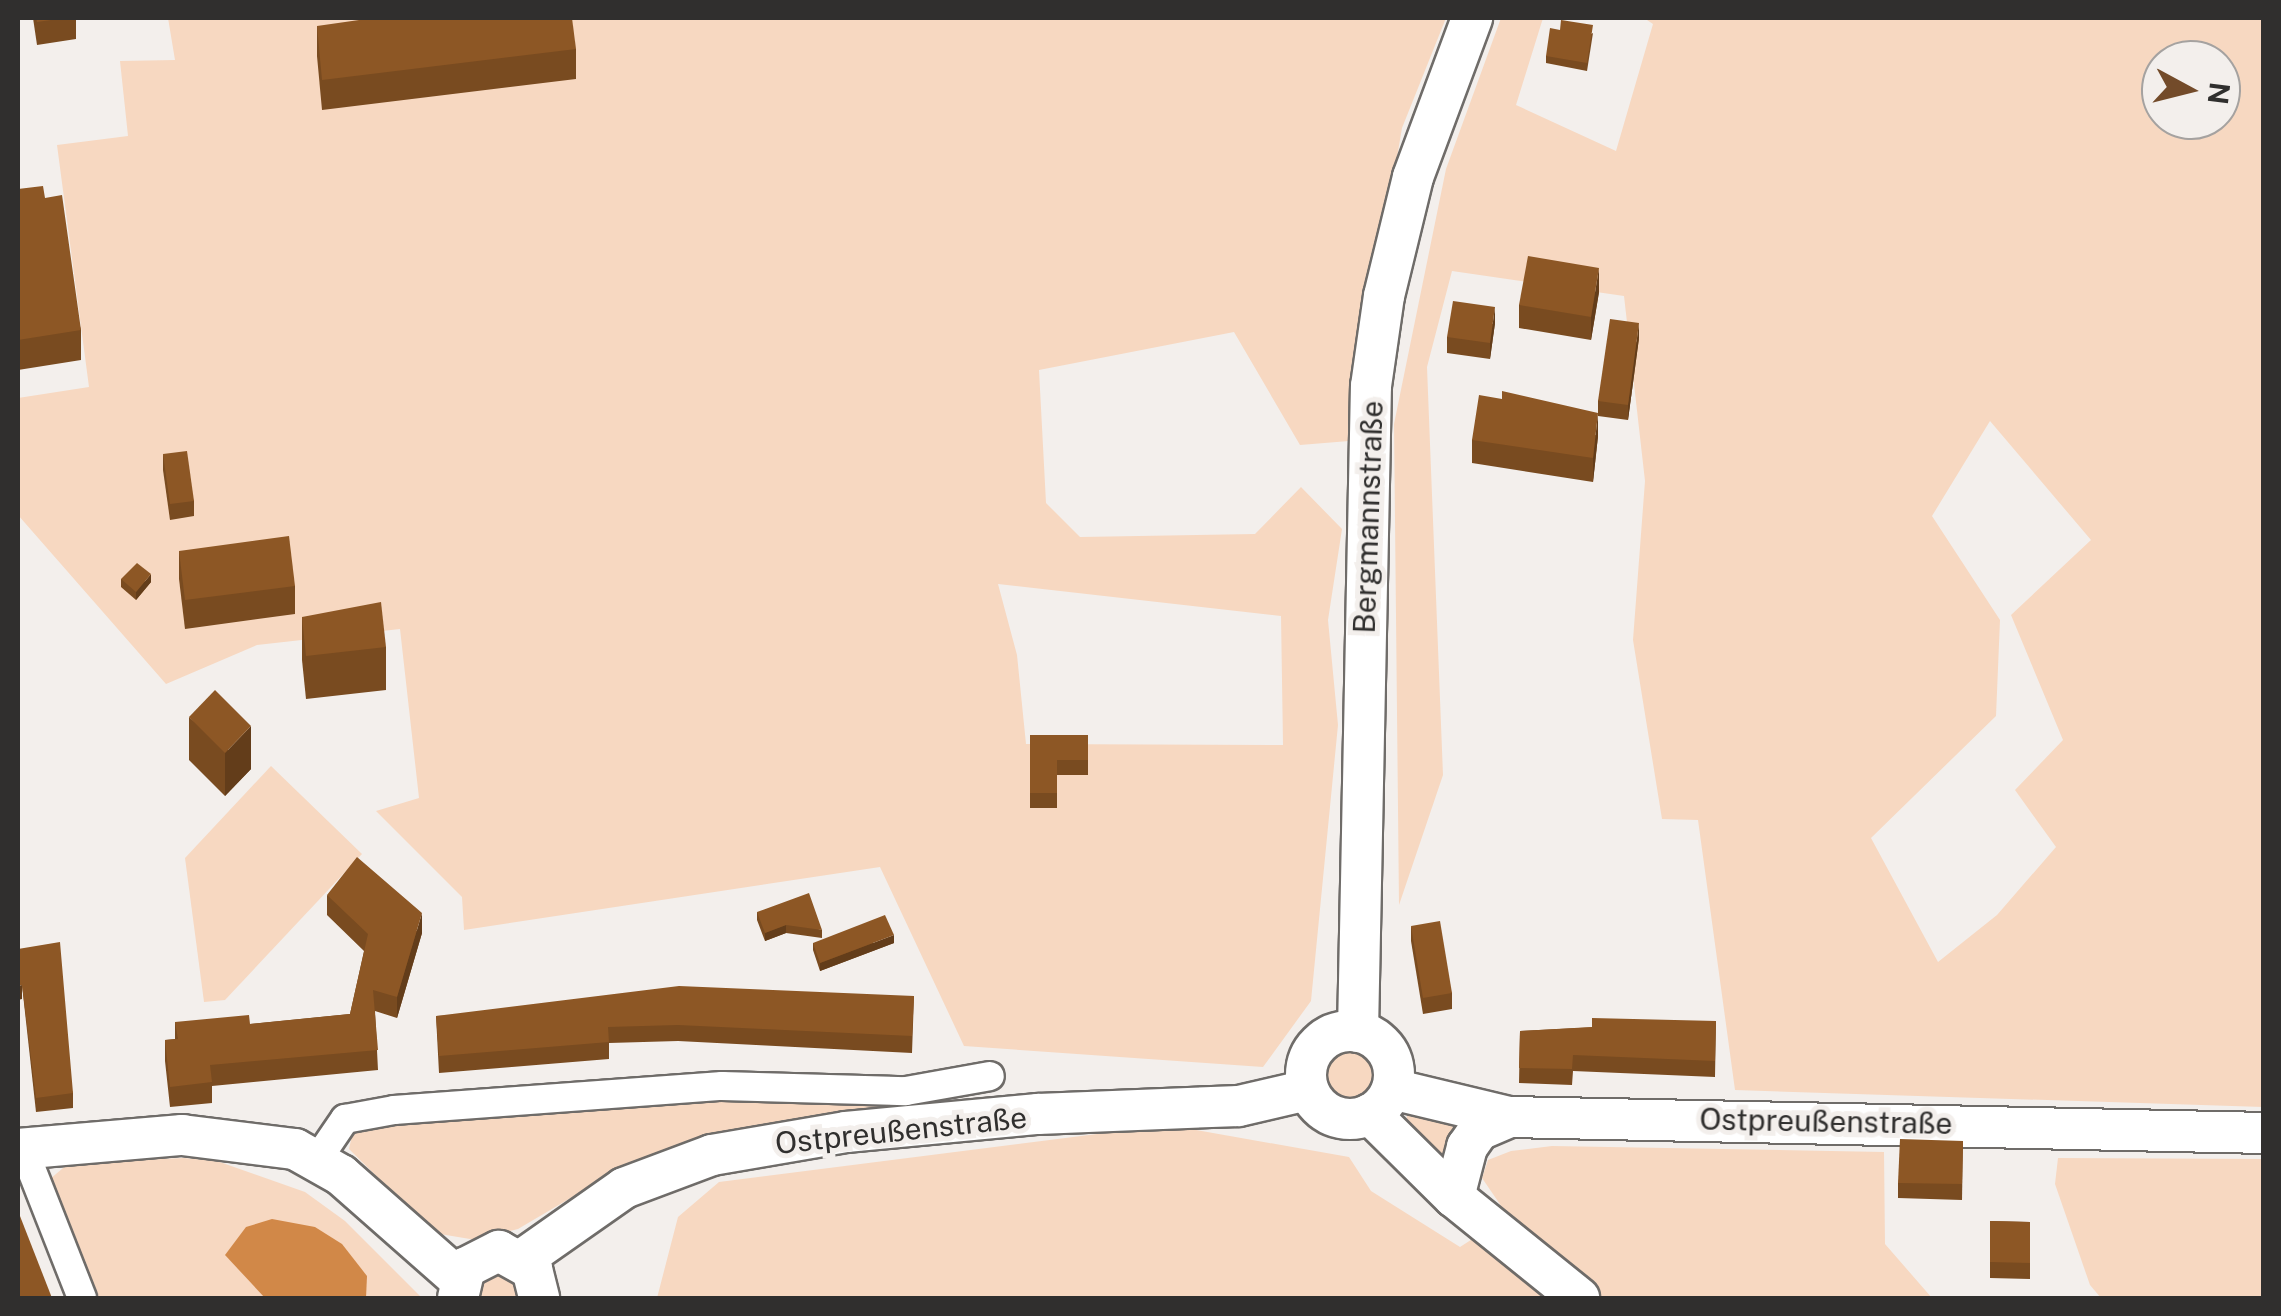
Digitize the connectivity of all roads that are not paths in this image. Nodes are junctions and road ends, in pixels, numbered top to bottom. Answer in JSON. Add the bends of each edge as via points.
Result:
{"nodes":[{"id":1,"x":1472,"y":18,"type":"edge"},
{"id":2,"x":1358,"y":1032,"type":"junction"},
{"id":3,"x":990,"y":1076,"type":"dead end"},
{"id":4,"x":1308,"y":1090,"type":"junction"},
{"id":5,"x":1381,"y":1102,"type":"junction"},
{"id":6,"x":1509,"y":1117,"type":"junction"},
{"id":7,"x":2264,"y":1133,"type":"edge"},
{"id":8,"x":20,"y":1149,"type":"edge"},
{"id":9,"x":317,"y":1160,"type":"junction"},
{"id":10,"x":1454,"y":1197,"type":"junction"},
{"id":11,"x":523,"y":1259,"type":"junction"},
{"id":12,"x":459,"y":1289,"type":"edge"},
{"id":13,"x":82,"y":1298,"type":"edge"},
{"id":14,"x":539,"y":1298,"type":"edge"},
{"id":15,"x":1579,"y":1298,"type":"edge"}],
"edges":[{"from":1,"to":2,"type":"street","name":"Bergmannstraße","via":[[1413,177],[1384,296],[1372,386]]},
{"from":2,"to":4,"type":"street","via":[[1321,1042],[1307,1064]]},
{"from":2,"to":5,"type":"street","via":[[1384,1046]]},
{"from":3,"to":9,"type":"street","name":"Ostpreußenstraße","via":[[906,1091],[706,1086],[394,1110],[345,1119]]},
{"from":4,"to":5,"type":"street","via":[[1327,1113]]},
{"from":4,"to":11,"type":"street","name":"Ostpreußenstraße","via":[[1239,1106],[1038,1114],[846,1132],[712,1155],[624,1188]]},
{"from":5,"to":6,"type":"street","name":"Ostpreußenstraße"},
{"from":5,"to":10,"type":"street"},
{"from":6,"to":7,"type":"street","name":"Ostpreußenstraße"},
{"from":6,"to":10,"type":"street","via":[[1479,1130],[1467,1147]]},
{"from":8,"to":9,"type":"street","via":[[182,1134],[270,1142]]},
{"from":8,"to":13,"type":"street"},
{"from":9,"to":12,"type":"street"},
{"from":10,"to":15,"type":"street"},
{"from":11,"to":12,"type":"street","via":[[486,1253]]},
{"from":11,"to":14,"type":"street","via":[[538,1280]]}]}
